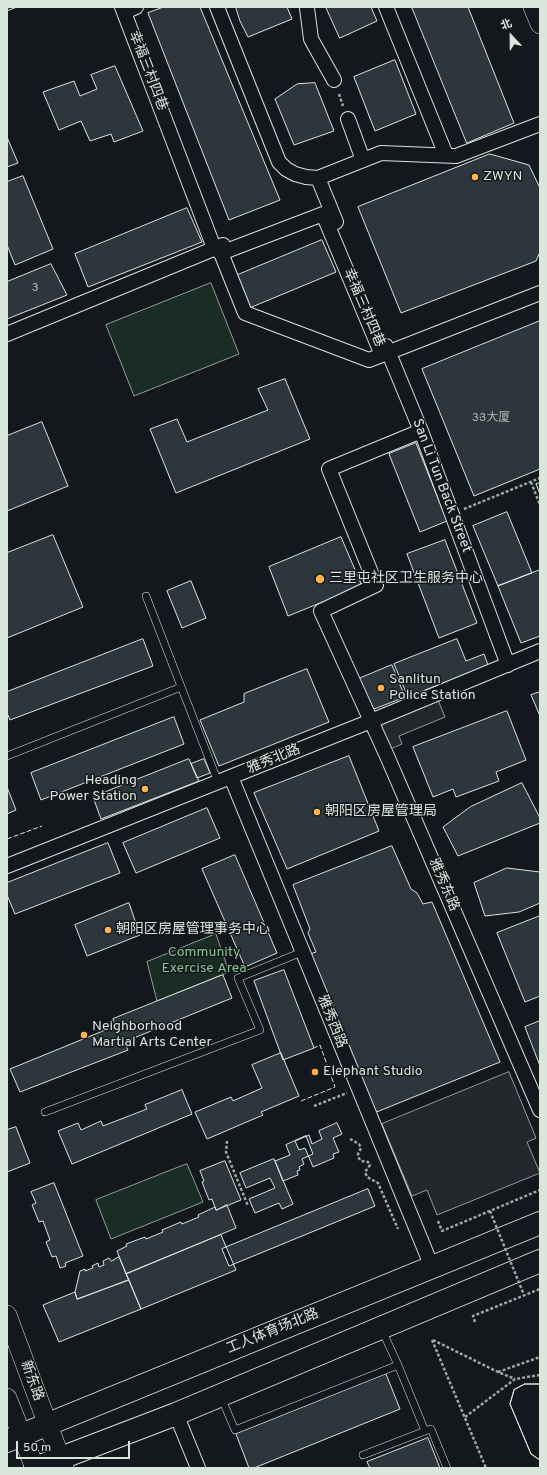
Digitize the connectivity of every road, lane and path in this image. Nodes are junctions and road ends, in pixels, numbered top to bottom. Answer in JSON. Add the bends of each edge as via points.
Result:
{"nodes":[{"id":1,"x":217,"y":7,"type":"edge"},
{"id":2,"x":386,"y":7,"type":"edge"},
{"id":3,"x":533,"y":7,"type":"edge"},
{"id":4,"x":307,"y":8,"type":"dead end"},
{"id":5,"x":127,"y":9,"type":"edge"},
{"id":6,"x":540,"y":24,"type":"edge"},
{"id":7,"x":334,"y":80,"type":"joint"},
{"id":8,"x":348,"y":119,"type":"joint"},
{"id":9,"x":540,"y":124,"type":"edge"},
{"id":10,"x":446,"y":155,"type":"junction"},
{"id":11,"x":363,"y":160,"type":"junction"},
{"id":12,"x":318,"y":178,"type":"junction"},
{"id":13,"x":328,"y":204,"type":"junction"},
{"id":14,"x":218,"y":250,"type":"junction"},
{"id":15,"x":540,"y":293,"type":"edge"},
{"id":16,"x":7,"y":334,"type":"edge"},
{"id":17,"x":386,"y":354,"type":"junction"},
{"id":18,"x":421,"y":431,"type":"junction"},
{"id":19,"x":540,"y":478,"type":"edge"},
{"id":20,"x":531,"y":482,"type":"junction"},
{"id":21,"x":540,"y":505,"type":"edge"},
{"id":22,"x":452,"y":514,"type":"junction"},
{"id":23,"x":146,"y":596,"type":"dead end"},
{"id":24,"x":540,"y":651,"type":"edge"},
{"id":25,"x":508,"y":665,"type":"junction"},
{"id":26,"x":182,"y":687,"type":"junction"},
{"id":27,"x":371,"y":721,"type":"junction"},
{"id":28,"x":7,"y":756,"type":"edge"},
{"id":29,"x":224,"y":779,"type":"junction"},
{"id":30,"x":7,"y":866,"type":"edge"},
{"id":31,"x":302,"y":952,"type":"junction"},
{"id":32,"x":359,"y":1089,"type":"junction"},
{"id":33,"x":314,"y":1106,"type":"dead end"},
{"id":34,"x":540,"y":1110,"type":"edge"},
{"id":35,"x":45,"y":1112,"type":"dead end"},
{"id":36,"x":350,"y":1139,"type":"dead end"},
{"id":37,"x":227,"y":1141,"type":"dead end"},
{"id":38,"x":540,"y":1190,"type":"edge"},
{"id":39,"x":248,"y":1206,"type":"dead end"},
{"id":40,"x":490,"y":1211,"type":"junction"},
{"id":41,"x":438,"y":1221,"type":"dead end"},
{"id":42,"x":540,"y":1223,"type":"edge"},
{"id":43,"x":398,"y":1230,"type":"dead end"},
{"id":44,"x":540,"y":1261,"type":"edge"},
{"id":45,"x":432,"y":1267,"type":"junction"},
{"id":46,"x":540,"y":1288,"type":"edge"},
{"id":47,"x":524,"y":1295,"type":"junction"},
{"id":48,"x":7,"y":1316,"type":"edge"},
{"id":49,"x":475,"y":1322,"type":"dead end"},
{"id":50,"x":381,"y":1327,"type":"junction"},
{"id":51,"x":540,"y":1357,"type":"edge"},
{"id":52,"x":398,"y":1365,"type":"junction"},
{"id":53,"x":498,"y":1372,"type":"junction"},
{"id":54,"x":540,"y":1375,"type":"edge"},
{"id":55,"x":515,"y":1379,"type":"junction"},
{"id":56,"x":221,"y":1395,"type":"junction"},
{"id":57,"x":7,"y":1398,"type":"edge"},
{"id":58,"x":176,"y":1414,"type":"junction"},
{"id":59,"x":465,"y":1417,"type":"junction"},
{"id":60,"x":47,"y":1424,"type":"junction"},
{"id":61,"x":425,"y":1431,"type":"junction"},
{"id":62,"x":14,"y":1438,"type":"edge"},
{"id":63,"x":363,"y":1455,"type":"dead end"},
{"id":64,"x":61,"y":1463,"type":"edge"},
{"id":65,"x":35,"y":1468,"type":"edge"},
{"id":66,"x":198,"y":1468,"type":"edge"},
{"id":67,"x":447,"y":1468,"type":"edge"},
{"id":68,"x":486,"y":1468,"type":"edge"}],
"edges":[{"from":1,"to":12,"type":"street","via":[[279,162],[295,174]]},
{"from":2,"to":10,"type":"street"},
{"from":3,"to":6,"type":"main road"},
{"from":4,"to":7,"type":"street","via":[[311,39]]},
{"from":5,"to":14,"type":"street","name":"幸福三村四巷"},
{"from":7,"to":8,"type":"path"},
{"from":8,"to":11,"type":"street"},
{"from":9,"to":10,"type":"street","via":[[456,156]]},
{"from":10,"to":11,"type":"street","via":[[381,153]]},
{"from":11,"to":12,"type":"street"},
{"from":12,"to":13,"type":"street"},
{"from":13,"to":14,"type":"street"},
{"from":13,"to":17,"type":"street"},
{"from":14,"to":16,"type":"street","name":"幸福三村四巷"},
{"from":14,"to":17,"type":"street","via":[[245,313],[369,360]]},
{"from":14,"to":17,"type":"street","name":"幸福三村四巷","via":[[323,214]]},
{"from":15,"to":17,"type":"street","name":"幸福三村四巷"},
{"from":17,"to":18,"type":"street","name":"San Li Tun Back Street"},
{"from":18,"to":22,"type":"street","name":"San Li Tun Back Street"},
{"from":18,"to":27,"type":"street","name":"雅秀东路","via":[[329,469],[376,585],[321,611]]},
{"from":19,"to":20,"type":"path"},
{"from":20,"to":21,"type":"path"},
{"from":20,"to":22,"type":"path"},
{"from":22,"to":25,"type":"street","name":"San Li Tun Back Street"},
{"from":23,"to":26,"type":"lane"},
{"from":24,"to":25,"type":"street","name":"雅秀北路"},
{"from":25,"to":27,"type":"street","name":"雅秀北路"},
{"from":26,"to":28,"type":"lane"},
{"from":26,"to":29,"type":"lane"},
{"from":27,"to":29,"type":"street","name":"雅秀北路"},
{"from":27,"to":34,"type":"street","name":"雅秀东路"},
{"from":29,"to":30,"type":"street","name":"雅秀北路"},
{"from":29,"to":31,"type":"street","name":"雅秀西路"},
{"from":31,"to":32,"type":"street","name":"雅秀西路"},
{"from":31,"to":35,"type":"lane","via":[[238,978],[260,1030]]},
{"from":32,"to":33,"type":"path"},
{"from":32,"to":45,"type":"street","name":"雅秀西路"},
{"from":36,"to":43,"type":"path","via":[[362,1148],[358,1157],[370,1165],[365,1172],[367,1177],[378,1183]]},
{"from":37,"to":39,"type":"path","via":[[226,1152]]},
{"from":38,"to":40,"type":"path"},
{"from":40,"to":41,"type":"path","via":[[442,1231]]},
{"from":40,"to":47,"type":"path","bridge":true},
{"from":42,"to":45,"type":"main road","name":"工人体育场北路"},
{"from":44,"to":50,"type":"main road"},
{"from":45,"to":60,"type":"main road","name":"工人体育场北路"},
{"from":46,"to":47,"type":"path"},
{"from":47,"to":49,"type":"path","via":[[473,1316]]},
{"from":48,"to":60,"type":"main road","name":"新东路"},
{"from":50,"to":52,"type":"lane"},
{"from":50,"to":56,"type":"main road"},
{"from":51,"to":53,"type":"path"},
{"from":52,"to":56,"type":"lane","via":[[235,1430]]},
{"from":52,"to":61,"type":"lane"},
{"from":53,"to":55,"type":"path"},
{"from":53,"to":59,"type":"path","via":[[432,1340]]},
{"from":54,"to":55,"type":"path"},
{"from":55,"to":59,"type":"path"},
{"from":56,"to":58,"type":"main road"},
{"from":57,"to":62,"type":"main road","name":"新东路"},
{"from":58,"to":64,"type":"main road"},
{"from":58,"to":66,"type":"street"},
{"from":59,"to":68,"type":"path"},
{"from":60,"to":62,"type":"main road","name":"工人体育场北路"},
{"from":60,"to":64,"type":"main road","name":"新东路"},
{"from":61,"to":63,"type":"lane"},
{"from":61,"to":67,"type":"lane","via":[[431,1428]]},
{"from":62,"to":65,"type":"main road","name":"新东路"},
{"from":64,"to":65,"type":"main road"}]}
